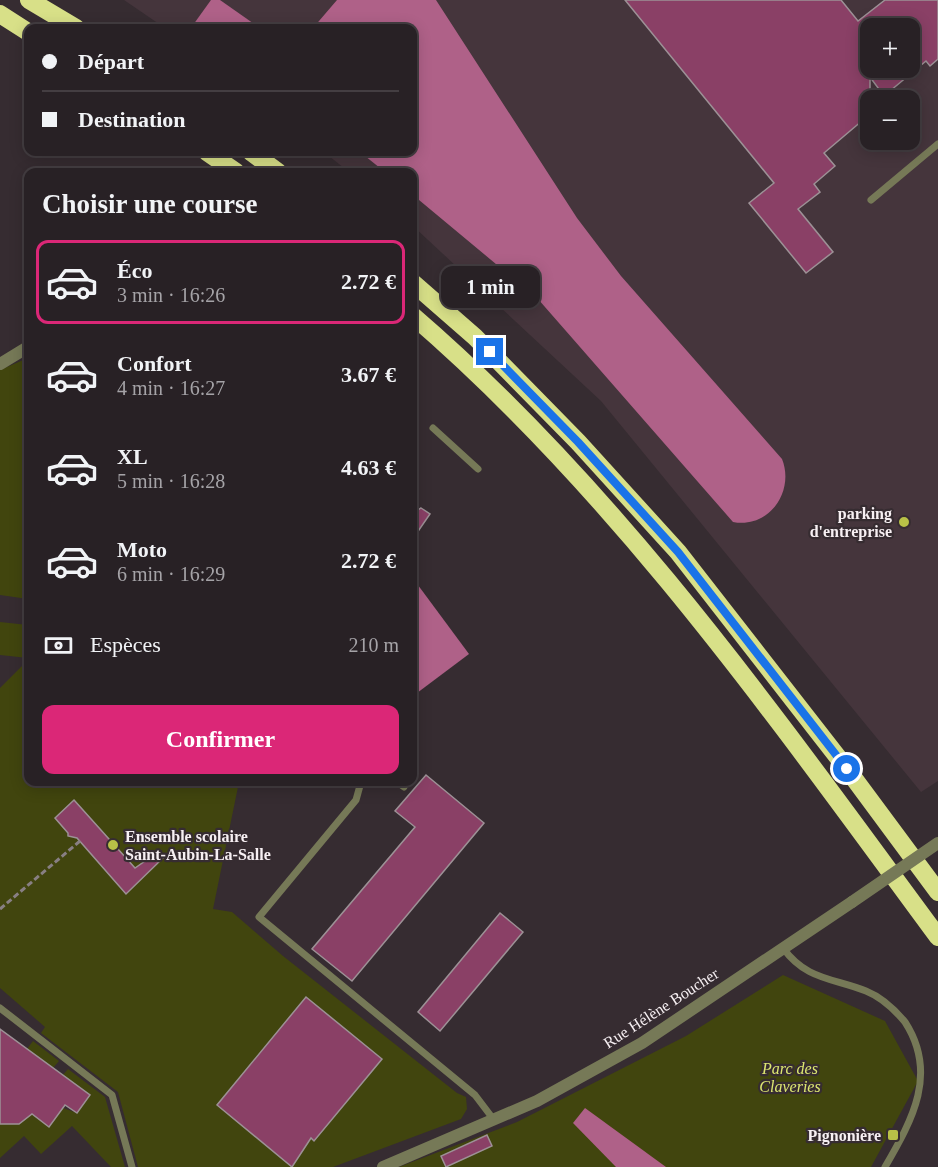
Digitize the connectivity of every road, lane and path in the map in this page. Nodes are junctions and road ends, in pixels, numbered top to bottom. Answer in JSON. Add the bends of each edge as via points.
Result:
{"nodes":[{"id":1,"x":29,"y":0,"type":"edge"},
{"id":2,"x":0,"y":14,"type":"edge"},
{"id":3,"x":69,"y":24,"type":"edge"},
{"id":4,"x":24,"y":29,"type":"edge"},
{"id":5,"x":938,"y":144,"type":"edge"},
{"id":6,"x":213,"y":156,"type":"edge"},
{"id":7,"x":256,"y":156,"type":"edge"},
{"id":8,"x":230,"y":168,"type":"edge"},
{"id":9,"x":272,"y":168,"type":"edge"},
{"id":10,"x":871,"y":200,"type":"dead end"},
{"id":11,"x":417,"y":286,"type":"edge"},
{"id":12,"x":417,"y":319,"type":"edge"},
{"id":13,"x":24,"y":349,"type":"edge"},
{"id":14,"x":0,"y":364,"type":"edge"},
{"id":15,"x":433,"y":428,"type":"dead end"},
{"id":16,"x":478,"y":469,"type":"dead end"},
{"id":17,"x":361,"y":786,"type":"edge"},
{"id":18,"x":80,"y":841,"type":"dead end"},
{"id":19,"x":938,"y":843,"type":"edge"},
{"id":20,"x":938,"y":892,"type":"edge"},
{"id":21,"x":0,"y":909,"type":"edge"},
{"id":22,"x":938,"y":937,"type":"edge"},
{"id":23,"x":783,"y":948,"type":"junction"},
{"id":24,"x":0,"y":1008,"type":"edge"},
{"id":25,"x":494,"y":1120,"type":"junction"},
{"id":26,"x":132,"y":1167,"type":"edge"},
{"id":27,"x":383,"y":1167,"type":"edge"},
{"id":28,"x":885,"y":1167,"type":"edge"}],
"edges":[{"from":1,"to":3,"type":"highway"},
{"from":2,"to":4,"type":"highway"},
{"from":5,"to":10,"type":"lane"},
{"from":6,"to":8,"type":"highway"},
{"from":7,"to":9,"type":"highway"},
{"from":11,"to":20,"type":"highway","via":[[475,338],[570,434],[678,552]]},
{"from":12,"to":22,"type":"highway","via":[[466,363],[657,565]]},
{"from":13,"to":14,"type":"street"},
{"from":15,"to":16,"type":"lane"},
{"from":17,"to":25,"type":"lane","via":[[356,801],[259,916],[475,1095]]},
{"from":18,"to":21,"type":"path"},
{"from":19,"to":23,"type":"street","name":"Rue Hélène Boucher","bridge":true},
{"from":23,"to":25,"type":"street","name":"Rue Hélène Boucher","via":[[642,1043]]},
{"from":23,"to":28,"type":"lane","via":[[794,963],[814,975],[868,992],[894,1010],[914,1033],[925,1059],[926,1087]]},
{"from":24,"to":26,"type":"lane","via":[[112,1095]]},
{"from":25,"to":27,"type":"street","name":"Rue Hélène Boucher"}]}
